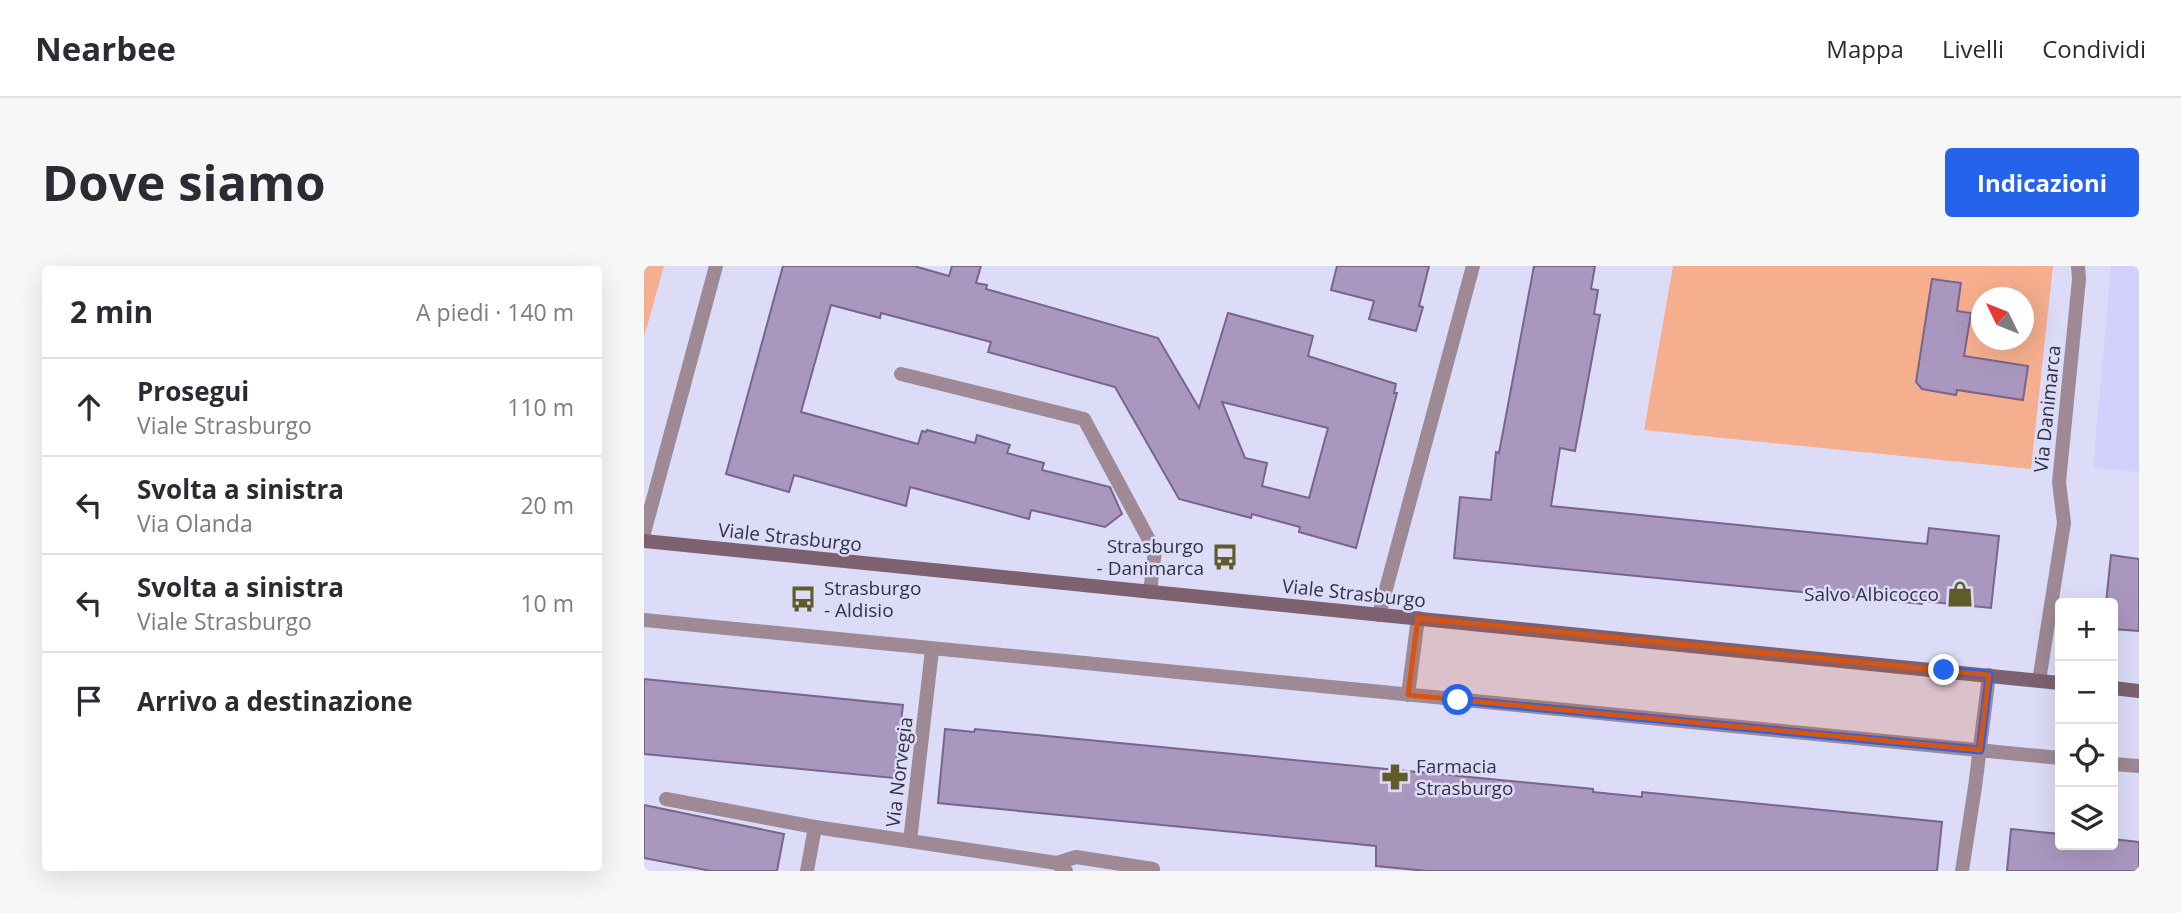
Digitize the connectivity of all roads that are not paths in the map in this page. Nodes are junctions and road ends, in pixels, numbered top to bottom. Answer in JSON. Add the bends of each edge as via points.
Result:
{"nodes":[{"id":1,"x":716,"y":266,"type":"edge"},
{"id":2,"x":1473,"y":266,"type":"edge"},
{"id":3,"x":2078,"y":266,"type":"edge"},
{"id":4,"x":901,"y":374,"type":"dead end"},
{"id":5,"x":644,"y":533,"type":"edge"},
{"id":6,"x":644,"y":541,"type":"edge"},
{"id":7,"x":1150,"y":592,"type":"junction"},
{"id":8,"x":1379,"y":615,"type":"junction"},
{"id":9,"x":1418,"y":618,"type":"junction"},
{"id":10,"x":644,"y":621,"type":"edge"},
{"id":11,"x":932,"y":650,"type":"junction"},
{"id":12,"x":1989,"y":675,"type":"junction"},
{"id":13,"x":2039,"y":681,"type":"junction"},
{"id":14,"x":2055,"y":683,"type":"edge"},
{"id":15,"x":2118,"y":689,"type":"edge"},
{"id":16,"x":2139,"y":691,"type":"edge"},
{"id":17,"x":1408,"y":695,"type":"junction"},
{"id":18,"x":1980,"y":750,"type":"junction"},
{"id":19,"x":2055,"y":758,"type":"edge"},
{"id":20,"x":2118,"y":764,"type":"edge"},
{"id":21,"x":2139,"y":766,"type":"edge"},
{"id":22,"x":666,"y":799,"type":"dead end"},
{"id":23,"x":816,"y":827,"type":"junction"},
{"id":24,"x":910,"y":841,"type":"junction"},
{"id":25,"x":1062,"y":867,"type":"edge"},
{"id":26,"x":1153,"y":869,"type":"dead end"},
{"id":27,"x":807,"y":871,"type":"edge"},
{"id":28,"x":1962,"y":871,"type":"edge"}],
"edges":[{"from":1,"to":5,"type":"street"},
{"from":2,"to":8,"type":"street"},
{"from":3,"to":13,"type":"street","name":"Via Danimarca","via":[[2059,482],[2064,523]]},
{"from":4,"to":7,"type":"street","via":[[1084,419],[1154,551]]},
{"from":6,"to":7,"type":"street","name":"Viale Strasburgo"},
{"from":7,"to":8,"type":"street","name":"Viale Strasburgo"},
{"from":8,"to":9,"type":"street","name":"Viale Strasburgo"},
{"from":9,"to":12,"type":"street","name":"Viale Strasburgo"},
{"from":9,"to":17,"type":"street"},
{"from":10,"to":11,"type":"street"},
{"from":11,"to":17,"type":"street"},
{"from":11,"to":24,"type":"street","name":"Via Norvegia"},
{"from":12,"to":13,"type":"street","name":"Viale Strasburgo"},
{"from":12,"to":18,"type":"street"},
{"from":13,"to":14,"type":"street","name":"Viale Strasburgo"},
{"from":15,"to":16,"type":"street"},
{"from":17,"to":18,"type":"street"},
{"from":18,"to":19,"type":"street"},
{"from":18,"to":28,"type":"street"},
{"from":20,"to":21,"type":"street"},
{"from":22,"to":23,"type":"street","name":"Via Norvegia"},
{"from":23,"to":24,"type":"street","name":"Via Norvegia"},
{"from":23,"to":27,"type":"street"},
{"from":24,"to":25,"type":"street"},
{"from":25,"to":26,"type":"street","via":[[1076,857]]}]}
